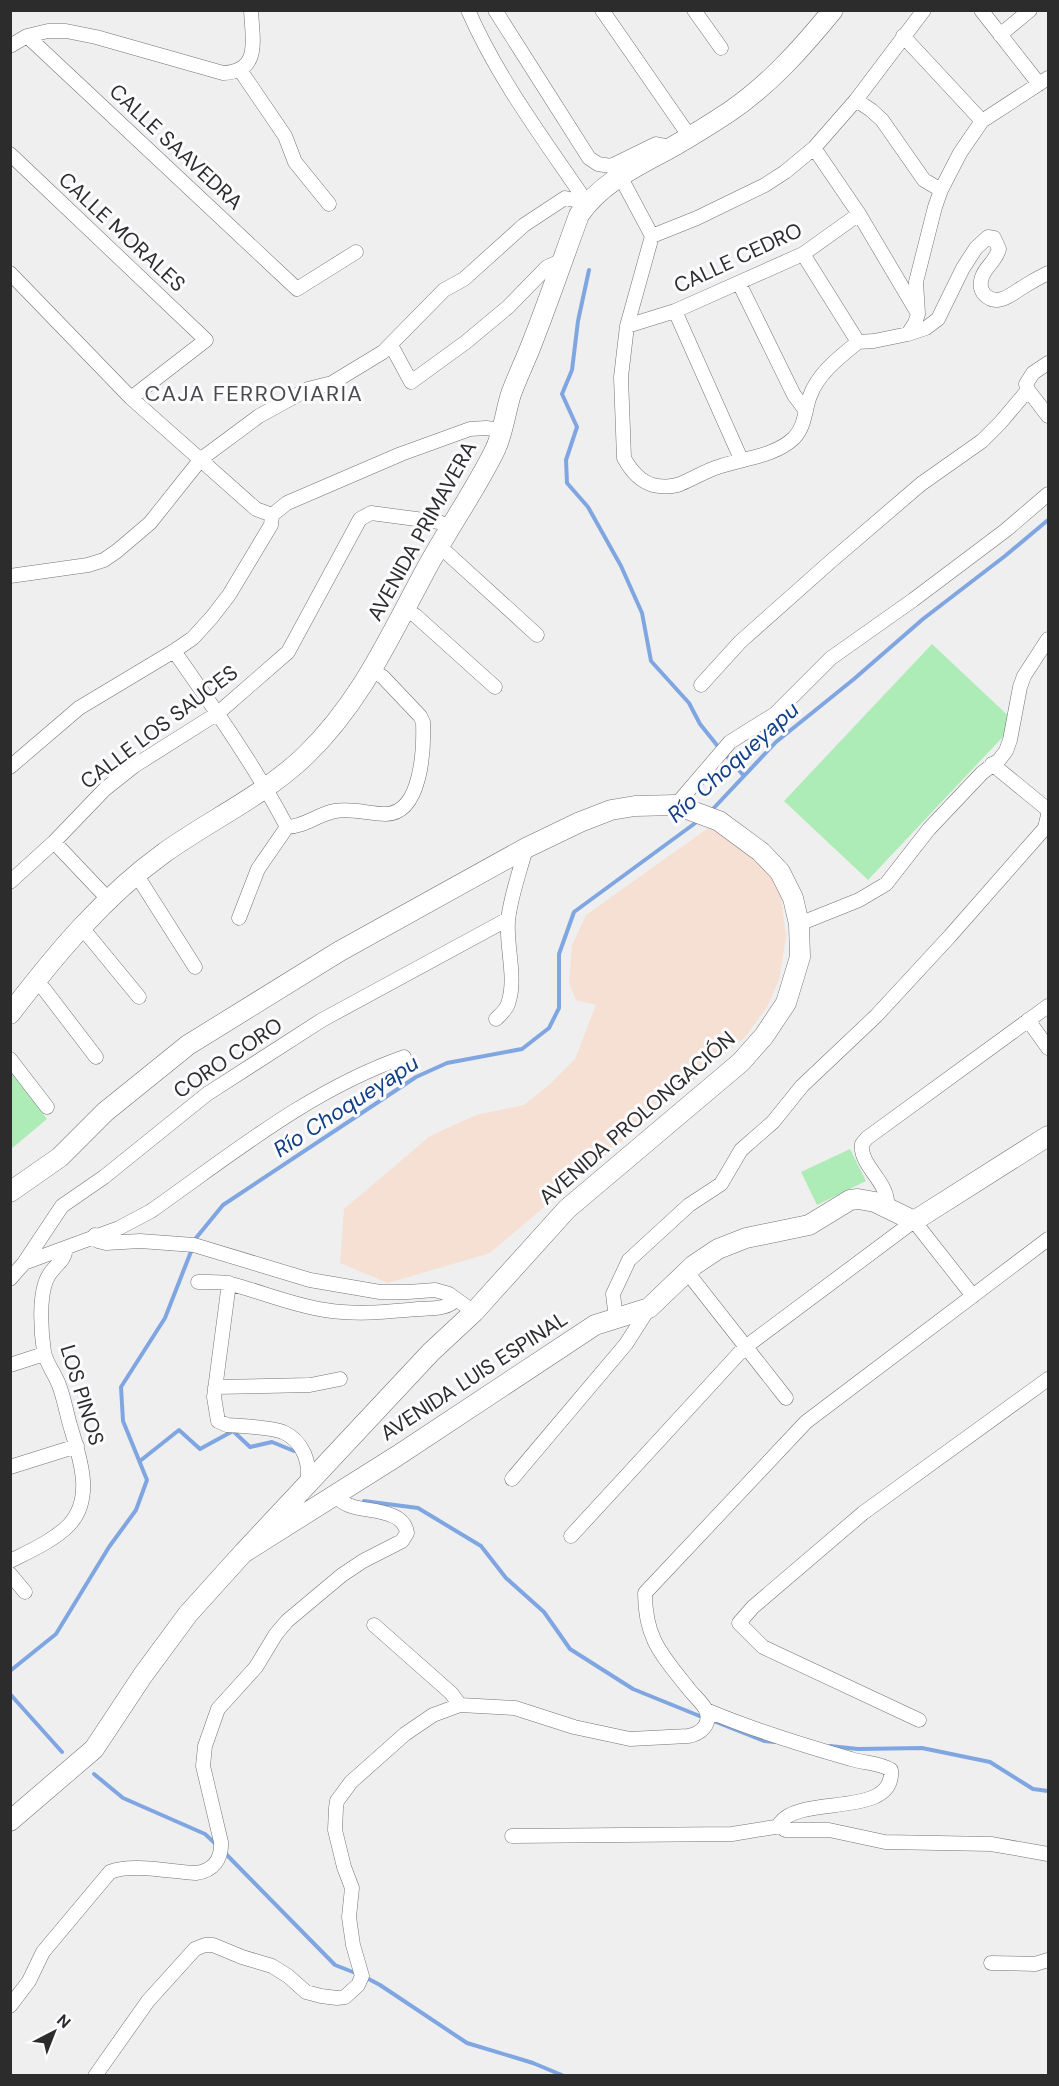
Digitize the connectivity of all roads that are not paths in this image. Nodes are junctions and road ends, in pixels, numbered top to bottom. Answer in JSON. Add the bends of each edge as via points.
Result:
{"nodes":[{"id":1,"x":251,"y":10,"type":"edge"},
{"id":2,"x":468,"y":10,"type":"edge"},
{"id":3,"x":495,"y":10,"type":"edge"},
{"id":4,"x":602,"y":10,"type":"edge"},
{"id":5,"x":694,"y":10,"type":"edge"},
{"id":6,"x":832,"y":10,"type":"edge"},
{"id":7,"x":924,"y":10,"type":"edge"},
{"id":8,"x":981,"y":10,"type":"edge"},
{"id":9,"x":1030,"y":10,"type":"edge"},
{"id":10,"x":1000,"y":35,"type":"junction"},
{"id":11,"x":27,"y":36,"type":"junction"},
{"id":12,"x":903,"y":36,"type":"junction"},
{"id":13,"x":10,"y":46,"type":"edge"},
{"id":14,"x":721,"y":48,"type":"dead end"},
{"id":15,"x":240,"y":69,"type":"junction"},
{"id":16,"x":1044,"y":81,"type":"edge"},
{"id":17,"x":856,"y":100,"type":"junction"},
{"id":18,"x":982,"y":121,"type":"junction"},
{"id":19,"x":690,"y":137,"type":"junction"},
{"id":20,"x":671,"y":147,"type":"junction"},
{"id":21,"x":814,"y":148,"type":"junction"},
{"id":22,"x":10,"y":154,"type":"edge"},
{"id":23,"x":620,"y":176,"type":"junction"},
{"id":24,"x":941,"y":190,"type":"junction"},
{"id":25,"x":587,"y":203,"type":"junction"},
{"id":26,"x":329,"y":204,"type":"dead end"},
{"id":27,"x":859,"y":214,"type":"junction"},
{"id":28,"x":652,"y":236,"type":"junction"},
{"id":29,"x":356,"y":252,"type":"dead end"},
{"id":30,"x":803,"y":254,"type":"junction"},
{"id":31,"x":563,"y":260,"type":"junction"},
{"id":32,"x":10,"y":273,"type":"edge"},
{"id":33,"x":1048,"y":273,"type":"edge"},
{"id":34,"x":739,"y":283,"type":"junction"},
{"id":35,"x":675,"y":311,"type":"junction"},
{"id":36,"x":918,"y":314,"type":"junction"},
{"id":37,"x":627,"y":326,"type":"junction"},
{"id":38,"x":908,"y":334,"type":"junction"},
{"id":39,"x":858,"y":342,"type":"junction"},
{"id":40,"x":391,"y":345,"type":"junction"},
{"id":41,"x":1048,"y":363,"type":"edge"},
{"id":42,"x":1028,"y":390,"type":"junction"},
{"id":43,"x":131,"y":398,"type":"junction"},
{"id":44,"x":806,"y":411,"type":"junction"},
{"id":45,"x":1048,"y":416,"type":"edge"},
{"id":46,"x":501,"y":430,"type":"junction"},
{"id":47,"x":201,"y":459,"type":"junction"},
{"id":48,"x":741,"y":459,"type":"junction"},
{"id":49,"x":1048,"y":494,"type":"edge"},
{"id":50,"x":272,"y":515,"type":"junction"},
{"id":51,"x":450,"y":527,"type":"junction"},
{"id":52,"x":438,"y":548,"type":"junction"},
{"id":53,"x":10,"y":576,"type":"edge"},
{"id":54,"x":406,"y":610,"type":"junction"},
{"id":55,"x":537,"y":635,"type":"dead end"},
{"id":56,"x":1048,"y":639,"type":"edge"},
{"id":57,"x":174,"y":651,"type":"junction"},
{"id":58,"x":373,"y":671,"type":"junction"},
{"id":59,"x":701,"y":685,"type":"dead end"},
{"id":60,"x":495,"y":687,"type":"dead end"},
{"id":61,"x":218,"y":713,"type":"junction"},
{"id":62,"x":992,"y":764,"type":"junction"},
{"id":63,"x":10,"y":767,"type":"edge"},
{"id":64,"x":265,"y":788,"type":"junction"},
{"id":65,"x":682,"y":807,"type":"junction"},
{"id":66,"x":1048,"y":812,"type":"edge"},
{"id":67,"x":287,"y":828,"type":"junction"},
{"id":68,"x":54,"y":842,"type":"junction"},
{"id":69,"x":526,"y":848,"type":"junction"},
{"id":70,"x":136,"y":874,"type":"junction"},
{"id":71,"x":10,"y":882,"type":"edge"},
{"id":72,"x":109,"y":900,"type":"junction"},
{"id":73,"x":239,"y":918,"type":"dead end"},
{"id":74,"x":508,"y":919,"type":"junction"},
{"id":75,"x":799,"y":924,"type":"junction"},
{"id":76,"x":80,"y":929,"type":"junction"},
{"id":77,"x":195,"y":967,"type":"dead end"},
{"id":78,"x":35,"y":982,"type":"junction"},
{"id":79,"x":139,"y":997,"type":"dead end"},
{"id":80,"x":1048,"y":1006,"type":"edge"},
{"id":81,"x":10,"y":1014,"type":"edge"},
{"id":82,"x":496,"y":1019,"type":"dead end"},
{"id":83,"x":1028,"y":1020,"type":"junction"},
{"id":84,"x":1048,"y":1048,"type":"edge"},
{"id":85,"x":96,"y":1057,"type":"dead end"},
{"id":86,"x":404,"y":1057,"type":"dead end"},
{"id":87,"x":10,"y":1059,"type":"edge"},
{"id":88,"x":47,"y":1107,"type":"dead end"},
{"id":89,"x":1048,"y":1137,"type":"edge"},
{"id":90,"x":10,"y":1192,"type":"edge"},
{"id":91,"x":887,"y":1207,"type":"junction"},
{"id":92,"x":914,"y":1221,"type":"junction"},
{"id":93,"x":95,"y":1235,"type":"junction"},
{"id":94,"x":1048,"y":1239,"type":"edge"},
{"id":95,"x":66,"y":1249,"type":"junction"},
{"id":96,"x":24,"y":1263,"type":"junction"},
{"id":97,"x":687,"y":1272,"type":"junction"},
{"id":98,"x":10,"y":1279,"type":"edge"},
{"id":99,"x":198,"y":1282,"type":"dead end"},
{"id":100,"x":229,"y":1283,"type":"junction"},
{"id":101,"x":973,"y":1296,"type":"junction"},
{"id":102,"x":456,"y":1299,"type":"junction"},
{"id":103,"x":649,"y":1308,"type":"junction"},
{"id":104,"x":474,"y":1312,"type":"junction"},
{"id":105,"x":616,"y":1318,"type":"junction"},
{"id":106,"x":744,"y":1348,"type":"junction"},
{"id":107,"x":44,"y":1354,"type":"junction"},
{"id":108,"x":10,"y":1365,"type":"edge"},
{"id":109,"x":340,"y":1379,"type":"dead end"},
{"id":110,"x":1048,"y":1379,"type":"edge"},
{"id":111,"x":215,"y":1387,"type":"junction"},
{"id":112,"x":786,"y":1398,"type":"dead end"},
{"id":113,"x":77,"y":1446,"type":"junction"},
{"id":114,"x":10,"y":1467,"type":"edge"},
{"id":115,"x":512,"y":1479,"type":"dead end"},
{"id":116,"x":307,"y":1483,"type":"junction"},
{"id":117,"x":334,"y":1496,"type":"junction"},
{"id":118,"x":571,"y":1536,"type":"dead end"},
{"id":119,"x":243,"y":1553,"type":"junction"},
{"id":120,"x":10,"y":1561,"type":"edge"},
{"id":121,"x":10,"y":1574,"type":"edge"},
{"id":122,"x":25,"y":1592,"type":"dead end"},
{"id":123,"x":374,"y":1625,"type":"dead end"},
{"id":124,"x":460,"y":1706,"type":"junction"},
{"id":125,"x":706,"y":1710,"type":"junction"},
{"id":126,"x":920,"y":1720,"type":"dead end"},
{"id":127,"x":10,"y":1821,"type":"edge"},
{"id":128,"x":781,"y":1826,"type":"junction"},
{"id":129,"x":512,"y":1836,"type":"dead end"},
{"id":130,"x":1048,"y":1854,"type":"edge"},
{"id":131,"x":1048,"y":1960,"type":"edge"},
{"id":132,"x":991,"y":1963,"type":"dead end"},
{"id":133,"x":10,"y":2006,"type":"edge"},
{"id":134,"x":95,"y":2076,"type":"edge"}],
"edges":[{"from":1,"to":15,"type":"street","via":[[254,46]]},
{"from":2,"to":25,"type":"street","via":[[480,39]]},
{"from":3,"to":20,"type":"street","via":[[589,158],[611,166],[656,144]]},
{"from":4,"to":19,"type":"street"},
{"from":5,"to":14,"type":"street"},
{"from":6,"to":19,"type":"street","name":"AVENIDA PRIMAVERA","via":[[769,80]]},
{"from":7,"to":12,"type":"street"},
{"from":8,"to":10,"type":"street"},
{"from":9,"to":10,"type":"street"},
{"from":10,"to":16,"type":"street"},
{"from":11,"to":13,"type":"street"},
{"from":11,"to":15,"type":"street","via":[[66,31],[223,73]]},
{"from":11,"to":29,"type":"street","name":"CALLE SAAVEDRA","via":[[297,289]]},
{"from":12,"to":17,"type":"street"},
{"from":12,"to":18,"type":"street"},
{"from":15,"to":26,"type":"street","via":[[285,136],[295,162]]},
{"from":16,"to":18,"type":"street"},
{"from":17,"to":21,"type":"street"},
{"from":17,"to":24,"type":"street","via":[[882,120],[924,180]]},
{"from":18,"to":24,"type":"street"},
{"from":19,"to":20,"type":"street","name":"AVENIDA PRIMAVERA"},
{"from":20,"to":23,"type":"street","name":"AVENIDA PRIMAVERA"},
{"from":21,"to":27,"type":"street"},
{"from":21,"to":28,"type":"street","via":[[765,185]]},
{"from":22,"to":43,"type":"street","name":"CALLE MORALES","via":[[206,340]]},
{"from":23,"to":25,"type":"street","name":"AVENIDA PRIMAVERA"},
{"from":23,"to":28,"type":"street"},
{"from":24,"to":36,"type":"street","via":[[916,282]]},
{"from":25,"to":31,"type":"street","name":"AVENIDA PRIMAVERA","via":[[579,214]]},
{"from":25,"to":40,"type":"street","via":[[565,198],[524,225],[464,279],[444,290]]},
{"from":27,"to":30,"type":"street","name":"CALLE CEDRO"},
{"from":27,"to":36,"type":"street"},
{"from":28,"to":37,"type":"street"},
{"from":30,"to":34,"type":"street","name":"CALLE CEDRO"},
{"from":30,"to":39,"type":"street"},
{"from":31,"to":40,"type":"street","via":[[547,267],[508,307],[411,382]]},
{"from":31,"to":46,"type":"street","name":"AVENIDA PRIMAVERA"},
{"from":32,"to":43,"type":"street"},
{"from":33,"to":38,"type":"street","via":[[1008,297],[987,297],[980,285],[982,276],[999,249],[994,238],[988,237],[963,268],[938,319]]},
{"from":34,"to":35,"type":"street","name":"CALLE CEDRO"},
{"from":34,"to":44,"type":"street","via":[[794,395]]},
{"from":35,"to":37,"type":"street","name":"CALLE CEDRO"},
{"from":35,"to":48,"type":"street"},
{"from":36,"to":38,"type":"street"},
{"from":37,"to":48,"type":"street","via":[[621,377],[624,458],[629,468],[652,485],[679,484]]},
{"from":38,"to":39,"type":"street"},
{"from":39,"to":44,"type":"street","via":[[820,377]]},
{"from":40,"to":47,"type":"street","via":[[332,383],[308,389],[259,416]]},
{"from":41,"to":42,"type":"street","via":[[1029,378]]},
{"from":42,"to":45,"type":"street"},
{"from":42,"to":59,"type":"street","via":[[982,441],[921,483],[830,561],[740,642]]},
{"from":43,"to":47,"type":"street"},
{"from":44,"to":48,"type":"street","via":[[795,437],[777,450]]},
{"from":46,"to":50,"type":"street","via":[[470,429],[401,454],[287,503]]},
{"from":46,"to":51,"type":"street","name":"AVENIDA PRIMAVERA","via":[[496,450]]},
{"from":47,"to":50,"type":"street","via":[[255,508]]},
{"from":47,"to":53,"type":"street","via":[[150,523],[104,560]]},
{"from":49,"to":65,"type":"street","via":[[1006,530],[831,658],[768,719],[730,742]]},
{"from":50,"to":57,"type":"street","via":[[271,525],[229,596],[193,638]]},
{"from":51,"to":52,"type":"street","name":"AVENIDA PRIMAVERA"},
{"from":51,"to":61,"type":"street","name":"CALLE LOS SAUCES","via":[[439,522],[371,513],[360,519],[288,652]]},
{"from":52,"to":54,"type":"street","name":"AVENIDA PRIMAVERA"},
{"from":52,"to":55,"type":"street"},
{"from":54,"to":58,"type":"street","name":"AVENIDA PRIMAVERA"},
{"from":54,"to":60,"type":"street"},
{"from":56,"to":62,"type":"street","via":[[1024,676],[1006,751]]},
{"from":57,"to":61,"type":"street"},
{"from":57,"to":63,"type":"street","via":[[79,708]]},
{"from":58,"to":64,"type":"street","name":"AVENIDA PRIMAVERA","via":[[305,756]]},
{"from":58,"to":67,"type":"street","via":[[423,722],[418,784],[412,798],[389,814],[334,811]]},
{"from":61,"to":64,"type":"street"},
{"from":61,"to":68,"type":"street","name":"CALLE LOS SAUCES","via":[[134,766],[105,789]]},
{"from":62,"to":66,"type":"street"},
{"from":62,"to":75,"type":"street","via":[[929,829],[886,884],[859,900]]},
{"from":64,"to":67,"type":"street"},
{"from":64,"to":70,"type":"street","name":"AVENIDA PRIMAVERA"},
{"from":65,"to":69,"type":"street","name":"AVENIDA PROLONGACIÓN","via":[[634,806],[611,810]]},
{"from":65,"to":75,"type":"street","name":"AVENIDA PROLONGACIÓN","via":[[719,821],[754,846],[780,872],[793,898]]},
{"from":66,"to":105,"type":"street","via":[[1045,828],[876,1016],[741,1150],[722,1184],[689,1205],[629,1260],[613,1294]]},
{"from":67,"to":73,"type":"street","via":[[258,869]]},
{"from":68,"to":71,"type":"street","name":"CALLE LOS SAUCES"},
{"from":68,"to":72,"type":"street"},
{"from":69,"to":74,"type":"street"},
{"from":69,"to":90,"type":"street","name":"AVENIDA PROLONGACIÓN","via":[[340,951],[188,1045],[105,1112],[60,1157]]},
{"from":70,"to":72,"type":"street","name":"AVENIDA PRIMAVERA"},
{"from":70,"to":77,"type":"street"},
{"from":72,"to":76,"type":"street","name":"AVENIDA PRIMAVERA"},
{"from":74,"to":82,"type":"street","via":[[510,992],[507,1006]]},
{"from":74,"to":96,"type":"street","name":"CORO CORO","via":[[322,1020],[207,1094],[62,1206]]},
{"from":75,"to":104,"type":"street","name":"AVENIDA PROLONGACIÓN","via":[[800,957],[786,1003],[764,1036],[741,1062],[567,1209]]},
{"from":76,"to":78,"type":"street","name":"AVENIDA PRIMAVERA"},
{"from":76,"to":79,"type":"street"},
{"from":78,"to":81,"type":"street","name":"AVENIDA PRIMAVERA"},
{"from":78,"to":85,"type":"street"},
{"from":80,"to":83,"type":"street"},
{"from":83,"to":84,"type":"street"},
{"from":83,"to":91,"type":"street","via":[[862,1144],[863,1156],[888,1195]]},
{"from":86,"to":93,"type":"street","via":[[312,1099],[151,1211]]},
{"from":87,"to":88,"type":"street"},
{"from":89,"to":92,"type":"street"},
{"from":91,"to":92,"type":"street","name":"AVENIDA LUIS ESPINAL"},
{"from":91,"to":97,"type":"street","name":"AVENIDA LUIS ESPINAL","via":[[865,1199],[850,1200],[809,1225],[746,1238],[718,1249]]},
{"from":92,"to":101,"type":"street"},
{"from":92,"to":106,"type":"street"},
{"from":93,"to":95,"type":"street"},
{"from":93,"to":102,"type":"street","via":[[106,1243],[194,1245],[310,1280],[380,1292],[435,1290]]},
{"from":94,"to":101,"type":"street"},
{"from":95,"to":96,"type":"street"},
{"from":95,"to":107,"type":"street","name":"LOS PINOS","via":[[43,1287]]},
{"from":96,"to":98,"type":"street","name":"CORO CORO"},
{"from":97,"to":103,"type":"street","name":"AVENIDA LUIS ESPINAL"},
{"from":97,"to":106,"type":"street"},
{"from":99,"to":100,"type":"street"},
{"from":100,"to":102,"type":"street","via":[[290,1303],[356,1313],[436,1308]]},
{"from":100,"to":111,"type":"street"},
{"from":101,"to":125,"type":"street","via":[[806,1422],[645,1593],[646,1615],[657,1648]]},
{"from":102,"to":104,"type":"street"},
{"from":103,"to":105,"type":"street","name":"AVENIDA LUIS ESPINAL"},
{"from":103,"to":115,"type":"street","via":[[626,1344]]},
{"from":104,"to":116,"type":"street","name":"AVENIDA PROLONGACIÓN"},
{"from":105,"to":117,"type":"street","name":"AVENIDA LUIS ESPINAL","via":[[595,1325]]},
{"from":106,"to":112,"type":"street"},
{"from":106,"to":118,"type":"street"},
{"from":107,"to":108,"type":"street"},
{"from":107,"to":113,"type":"street","name":"LOS PINOS","via":[[55,1374]]},
{"from":109,"to":111,"type":"street","via":[[310,1385]]},
{"from":110,"to":126,"type":"street","via":[[863,1513],[739,1623],[763,1647]]},
{"from":111,"to":116,"type":"street","via":[[218,1421],[283,1432],[306,1455],[310,1470]]},
{"from":113,"to":114,"type":"street"},
{"from":113,"to":120,"type":"street","name":"LOS PINOS","via":[[83,1472],[79,1509],[54,1538]]},
{"from":116,"to":119,"type":"street","name":"AVENIDA PROLONGACIÓN"},
{"from":117,"to":119,"type":"street","name":"AVENIDA LUIS ESPINAL"},
{"from":117,"to":133,"type":"street","via":[[353,1507],[394,1516],[403,1522],[407,1533],[402,1541],[342,1575],[287,1621],[256,1667],[218,1710],[203,1756],[221,1842],[218,1860],[213,1867],[196,1873],[134,1869],[110,1872],[43,1952],[29,1981]]},
{"from":119,"to":127,"type":"street","name":"AVENIDA LUIS ESPINAL","via":[[188,1614],[94,1749]]},
{"from":121,"to":122,"type":"street"},
{"from":123,"to":124,"type":"street","via":[[451,1692]]},
{"from":124,"to":125,"type":"street","via":[[516,1708],[574,1727],[630,1739],[696,1734],[707,1724]]},
{"from":124,"to":134,"type":"street","via":[[433,1715],[405,1734],[351,1782],[337,1801],[335,1830],[352,1888],[349,1917],[362,1976],[351,1994],[338,1998],[311,1994],[272,1966],[213,1945],[201,1946],[148,2001]]},
{"from":125,"to":128,"type":"street","via":[[891,1770],[888,1785],[875,1797],[810,1809],[783,1819]]},
{"from":128,"to":129,"type":"street","via":[[732,1834]]},
{"from":128,"to":130,"type":"street","via":[[785,1830],[830,1830],[885,1842],[991,1844]]},
{"from":131,"to":132,"type":"street","via":[[1035,1964]]}]}
